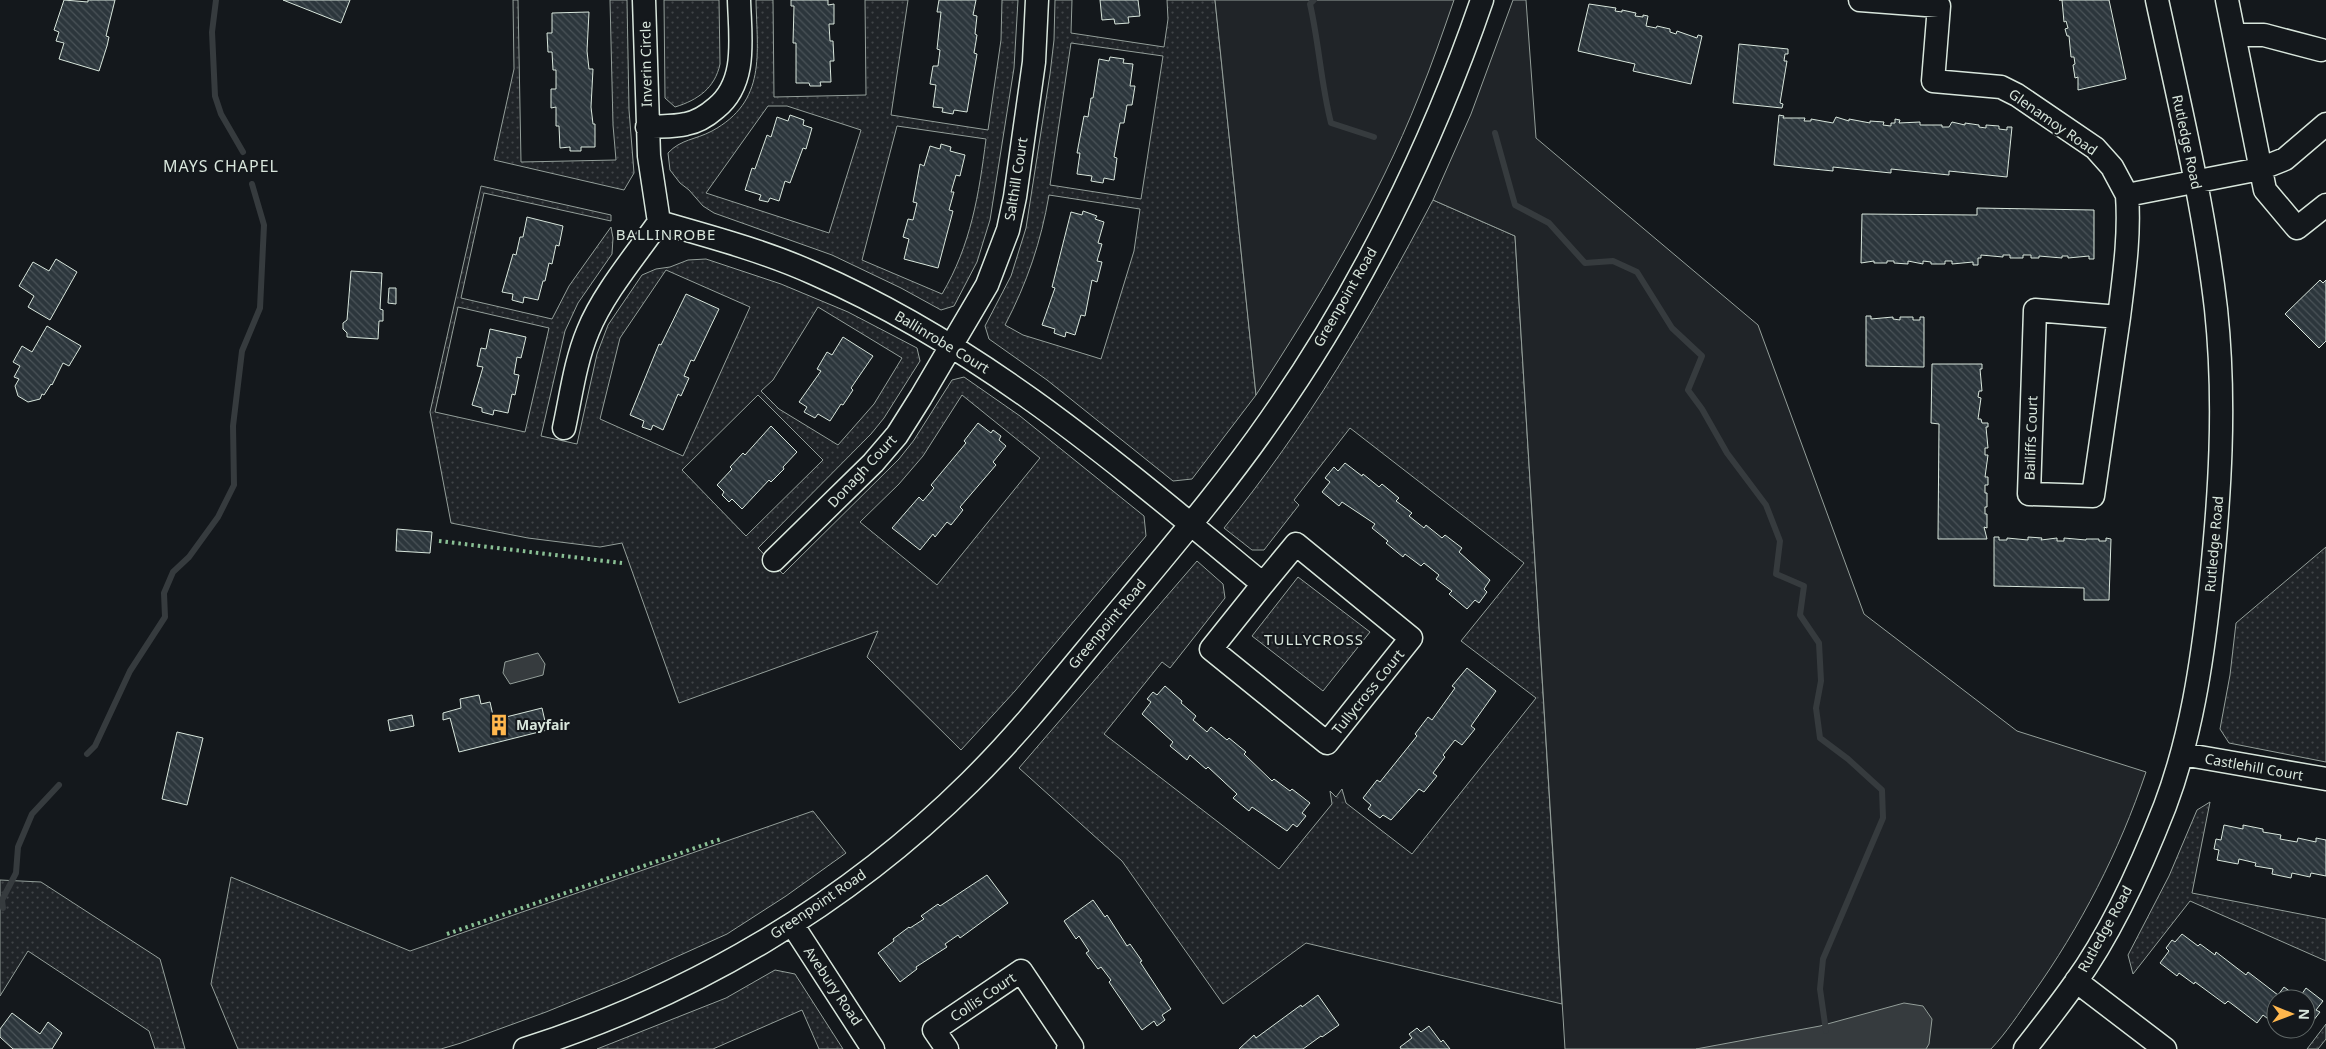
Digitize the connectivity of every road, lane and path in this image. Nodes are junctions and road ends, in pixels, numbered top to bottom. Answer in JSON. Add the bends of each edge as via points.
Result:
{"nodes":[{"id":1,"x":644,"y":0,"type":"edge"},
{"id":2,"x":739,"y":0,"type":"edge"},
{"id":3,"x":1037,"y":0,"type":"edge"},
{"id":4,"x":1482,"y":0,"type":"edge"},
{"id":5,"x":1860,"y":0,"type":"edge"},
{"id":6,"x":2157,"y":0,"type":"edge"},
{"id":7,"x":2227,"y":0,"type":"edge"},
{"id":8,"x":2234,"y":35,"type":"junction"},
{"id":9,"x":2321,"y":50,"type":"dead end"},
{"id":10,"x":2326,"y":124,"type":"edge"},
{"id":11,"x":647,"y":127,"type":"junction"},
{"id":12,"x":2260,"y":169,"type":"junction"},
{"id":13,"x":2195,"y":181,"type":"junction"},
{"id":14,"x":2127,"y":195,"type":"junction"},
{"id":15,"x":2326,"y":205,"type":"edge"},
{"id":16,"x":659,"y":222,"type":"junction"},
{"id":17,"x":2119,"y":317,"type":"junction"},
{"id":18,"x":952,"y":346,"type":"junction"},
{"id":19,"x":564,"y":428,"type":"dead end"},
{"id":20,"x":1191,"y":524,"type":"junction"},
{"id":21,"x":774,"y":560,"type":"dead end"},
{"id":22,"x":1263,"y":584,"type":"junction"},
{"id":23,"x":2182,"y":754,"type":"junction"},
{"id":24,"x":2326,"y":779,"type":"edge"},
{"id":25,"x":792,"y":924,"type":"junction"},
{"id":26,"x":2076,"y":981,"type":"junction"},
{"id":27,"x":525,"y":1049,"type":"edge"},
{"id":28,"x":873,"y":1049,"type":"edge"},
{"id":29,"x":947,"y":1049,"type":"edge"},
{"id":30,"x":1068,"y":1049,"type":"edge"},
{"id":31,"x":2025,"y":1049,"type":"edge"},
{"id":32,"x":2165,"y":1049,"type":"edge"}],
"edges":[{"from":1,"to":11,"type":"street","name":"Inverin Circle"},
{"from":2,"to":11,"type":"street","name":"Inverin Circle","via":[[740,63],[736,84],[723,102],[708,116],[687,124]]},
{"from":3,"to":18,"type":"street","name":"Salthill Court","via":[[1034,62],[1008,230],[987,285]]},
{"from":4,"to":20,"type":"street","name":"Greenpoint Road","via":[[1443,104],[1378,241],[1273,416]]},
{"from":5,"to":14,"type":"street","name":"Glenamoy Road","via":[[1939,6],[1933,81],[2001,87],[2017,95],[2095,148],[2112,167]]},
{"from":6,"to":13,"type":"street","name":"Rutledge Road"},
{"from":7,"to":8,"type":"street"},
{"from":8,"to":9,"type":"street","via":[[2264,35]]},
{"from":8,"to":12,"type":"street"},
{"from":10,"to":12,"type":"street","via":[[2285,159]]},
{"from":11,"to":16,"type":"street","name":"Inverin Circle"},
{"from":12,"to":13,"type":"street"},
{"from":12,"to":15,"type":"street","via":[[2264,190],[2297,228]]},
{"from":13,"to":14,"type":"street"},
{"from":13,"to":23,"type":"street","name":"Rutledge Road","via":[[2216,311],[2220,358],[2220,457],[2202,659]]},
{"from":14,"to":17,"type":"street","name":"Bailiffs Court","via":[[2128,250]]},
{"from":16,"to":18,"type":"street","name":"Ballinrobe Court","via":[[712,237],[812,273],[904,318]]},
{"from":16,"to":19,"type":"street","via":[[588,330],[580,351]]},
{"from":17,"to":17,"type":"street","name":"Bailiffs Court","via":[[2035,310],[2029,494],[2093,496]]},
{"from":18,"to":20,"type":"street","name":"Ballinrobe Court","via":[[1052,413]]},
{"from":18,"to":21,"type":"street","name":"Donagh Court","via":[[891,442]]},
{"from":20,"to":22,"type":"street"},
{"from":20,"to":25,"type":"street","name":"Greenpoint Road","via":[[1027,720],[970,782],[879,862]]},
{"from":22,"to":22,"type":"street","name":"Tullycross Court","via":[[1296,544],[1411,638],[1327,743],[1211,649]]},
{"from":23,"to":24,"type":"street","name":"Castlehill Court"},
{"from":23,"to":26,"type":"street","name":"Rutledge Road","via":[[2165,806],[2137,871],[2110,925]]},
{"from":25,"to":27,"type":"street","name":"Greenpoint Road","via":[[695,980],[632,1010]]},
{"from":25,"to":28,"type":"street","name":"Avebury Road"},
{"from":26,"to":31,"type":"street","name":"Rutledge Road"},
{"from":26,"to":32,"type":"street"},
{"from":29,"to":30,"type":"street","name":"Collis Court","via":[[934,1030],[1021,971],[1072,1046]]}]}
